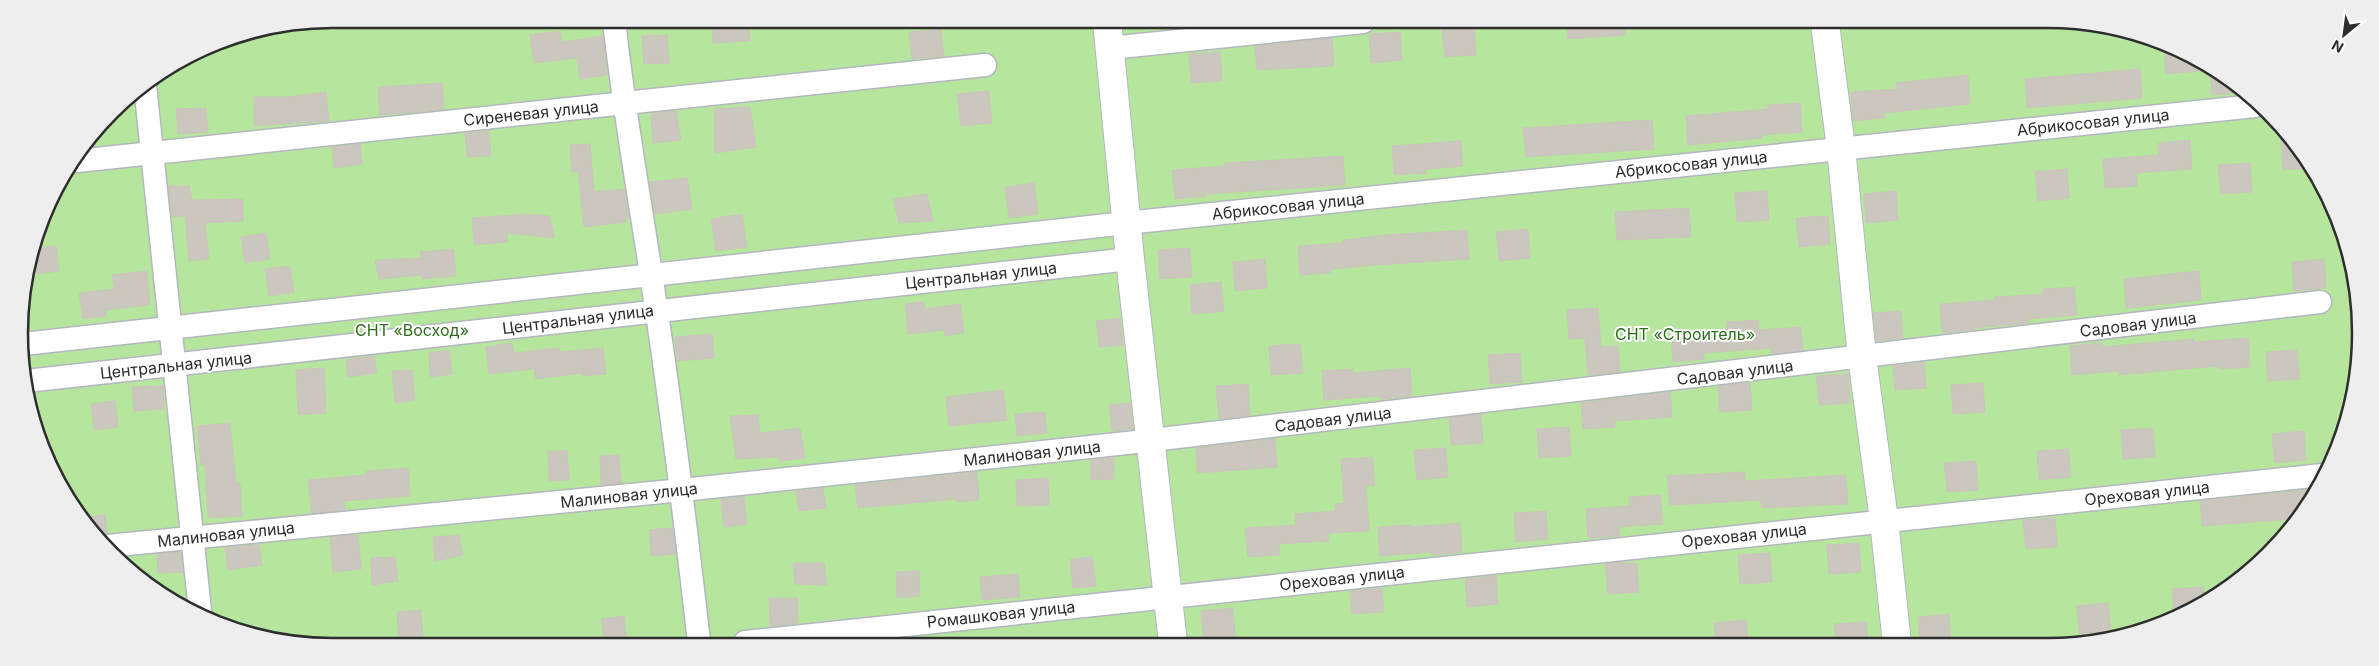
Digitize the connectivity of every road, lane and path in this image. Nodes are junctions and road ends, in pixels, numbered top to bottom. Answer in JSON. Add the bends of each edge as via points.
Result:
{"nodes":[{"id":1,"x":615,"y":28,"type":"edge"},
{"id":2,"x":1236,"y":28,"type":"edge"},
{"id":3,"x":1826,"y":28,"type":"edge"},
{"id":4,"x":1108,"y":34,"type":"edge"},
{"id":5,"x":985,"y":65,"type":"dead end"},
{"id":6,"x":146,"y":92,"type":"edge"},
{"id":7,"x":623,"y":104,"type":"junction"},
{"id":8,"x":2251,"y":106,"type":"edge"},
{"id":9,"x":1841,"y":148,"type":"junction"},
{"id":10,"x":152,"y":153,"type":"junction"},
{"id":11,"x":81,"y":161,"type":"edge"},
{"id":12,"x":1126,"y":223,"type":"junction"},
{"id":13,"x":1130,"y":259,"type":"junction"},
{"id":14,"x":652,"y":275,"type":"junction"},
{"id":15,"x":2320,"y":302,"type":"dead end"},
{"id":16,"x":656,"y":310,"type":"junction"},
{"id":17,"x":171,"y":329,"type":"junction"},
{"id":18,"x":28,"y":343,"type":"edge"},
{"id":19,"x":1862,"y":357,"type":"junction"},
{"id":20,"x":175,"y":365,"type":"junction"},
{"id":21,"x":31,"y":380,"type":"edge"},
{"id":22,"x":1150,"y":440,"type":"junction"},
{"id":23,"x":2316,"y":476,"type":"edge"},
{"id":24,"x":682,"y":490,"type":"junction"},
{"id":25,"x":1884,"y":520,"type":"junction"},
{"id":26,"x":192,"y":536,"type":"junction"},
{"id":27,"x":113,"y":545,"type":"edge"},
{"id":28,"x":1167,"y":596,"type":"junction"},
{"id":29,"x":200,"y":608,"type":"edge"},
{"id":30,"x":699,"y":638,"type":"edge"},
{"id":31,"x":782,"y":638,"type":"edge"},
{"id":32,"x":1172,"y":638,"type":"edge"},
{"id":33,"x":1896,"y":638,"type":"edge"}],
"edges":[{"from":1,"to":7,"type":"street"},
{"from":2,"to":4,"type":"street"},
{"from":3,"to":9,"type":"street"},
{"from":4,"to":12,"type":"street"},
{"from":5,"to":7,"type":"street","name":"Сиреневая улица"},
{"from":6,"to":10,"type":"street"},
{"from":7,"to":10,"type":"street","name":"Сиреневая улица"},
{"from":7,"to":14,"type":"street"},
{"from":8,"to":9,"type":"street","name":"Абрикосовая улица"},
{"from":9,"to":12,"type":"street","name":"Абрикосовая улица"},
{"from":9,"to":19,"type":"street"},
{"from":10,"to":11,"type":"street","name":"Сиреневая улица"},
{"from":10,"to":17,"type":"street"},
{"from":12,"to":13,"type":"street"},
{"from":12,"to":14,"type":"street"},
{"from":13,"to":16,"type":"street","name":"Центральная улица"},
{"from":13,"to":22,"type":"street"},
{"from":14,"to":16,"type":"street"},
{"from":14,"to":17,"type":"street"},
{"from":15,"to":19,"type":"street","name":"Садовая улица"},
{"from":16,"to":20,"type":"street","name":"Центральная улица"},
{"from":16,"to":24,"type":"street"},
{"from":17,"to":18,"type":"street"},
{"from":17,"to":20,"type":"street"},
{"from":19,"to":22,"type":"street","name":"Садовая улица"},
{"from":19,"to":25,"type":"street"},
{"from":20,"to":21,"type":"street","name":"Центральная улица"},
{"from":20,"to":26,"type":"street"},
{"from":22,"to":24,"type":"street","name":"Малиновая улица"},
{"from":22,"to":28,"type":"street"},
{"from":23,"to":25,"type":"street","name":"Ореховая улица"},
{"from":24,"to":26,"type":"street","name":"Малиновая улица"},
{"from":24,"to":30,"type":"street"},
{"from":25,"to":28,"type":"street","name":"Ореховая улица"},
{"from":25,"to":33,"type":"street"},
{"from":26,"to":27,"type":"street","name":"Малиновая улица"},
{"from":26,"to":29,"type":"street"},
{"from":28,"to":31,"type":"street","name":"Ромашковая улица"},
{"from":28,"to":32,"type":"street"}]}
